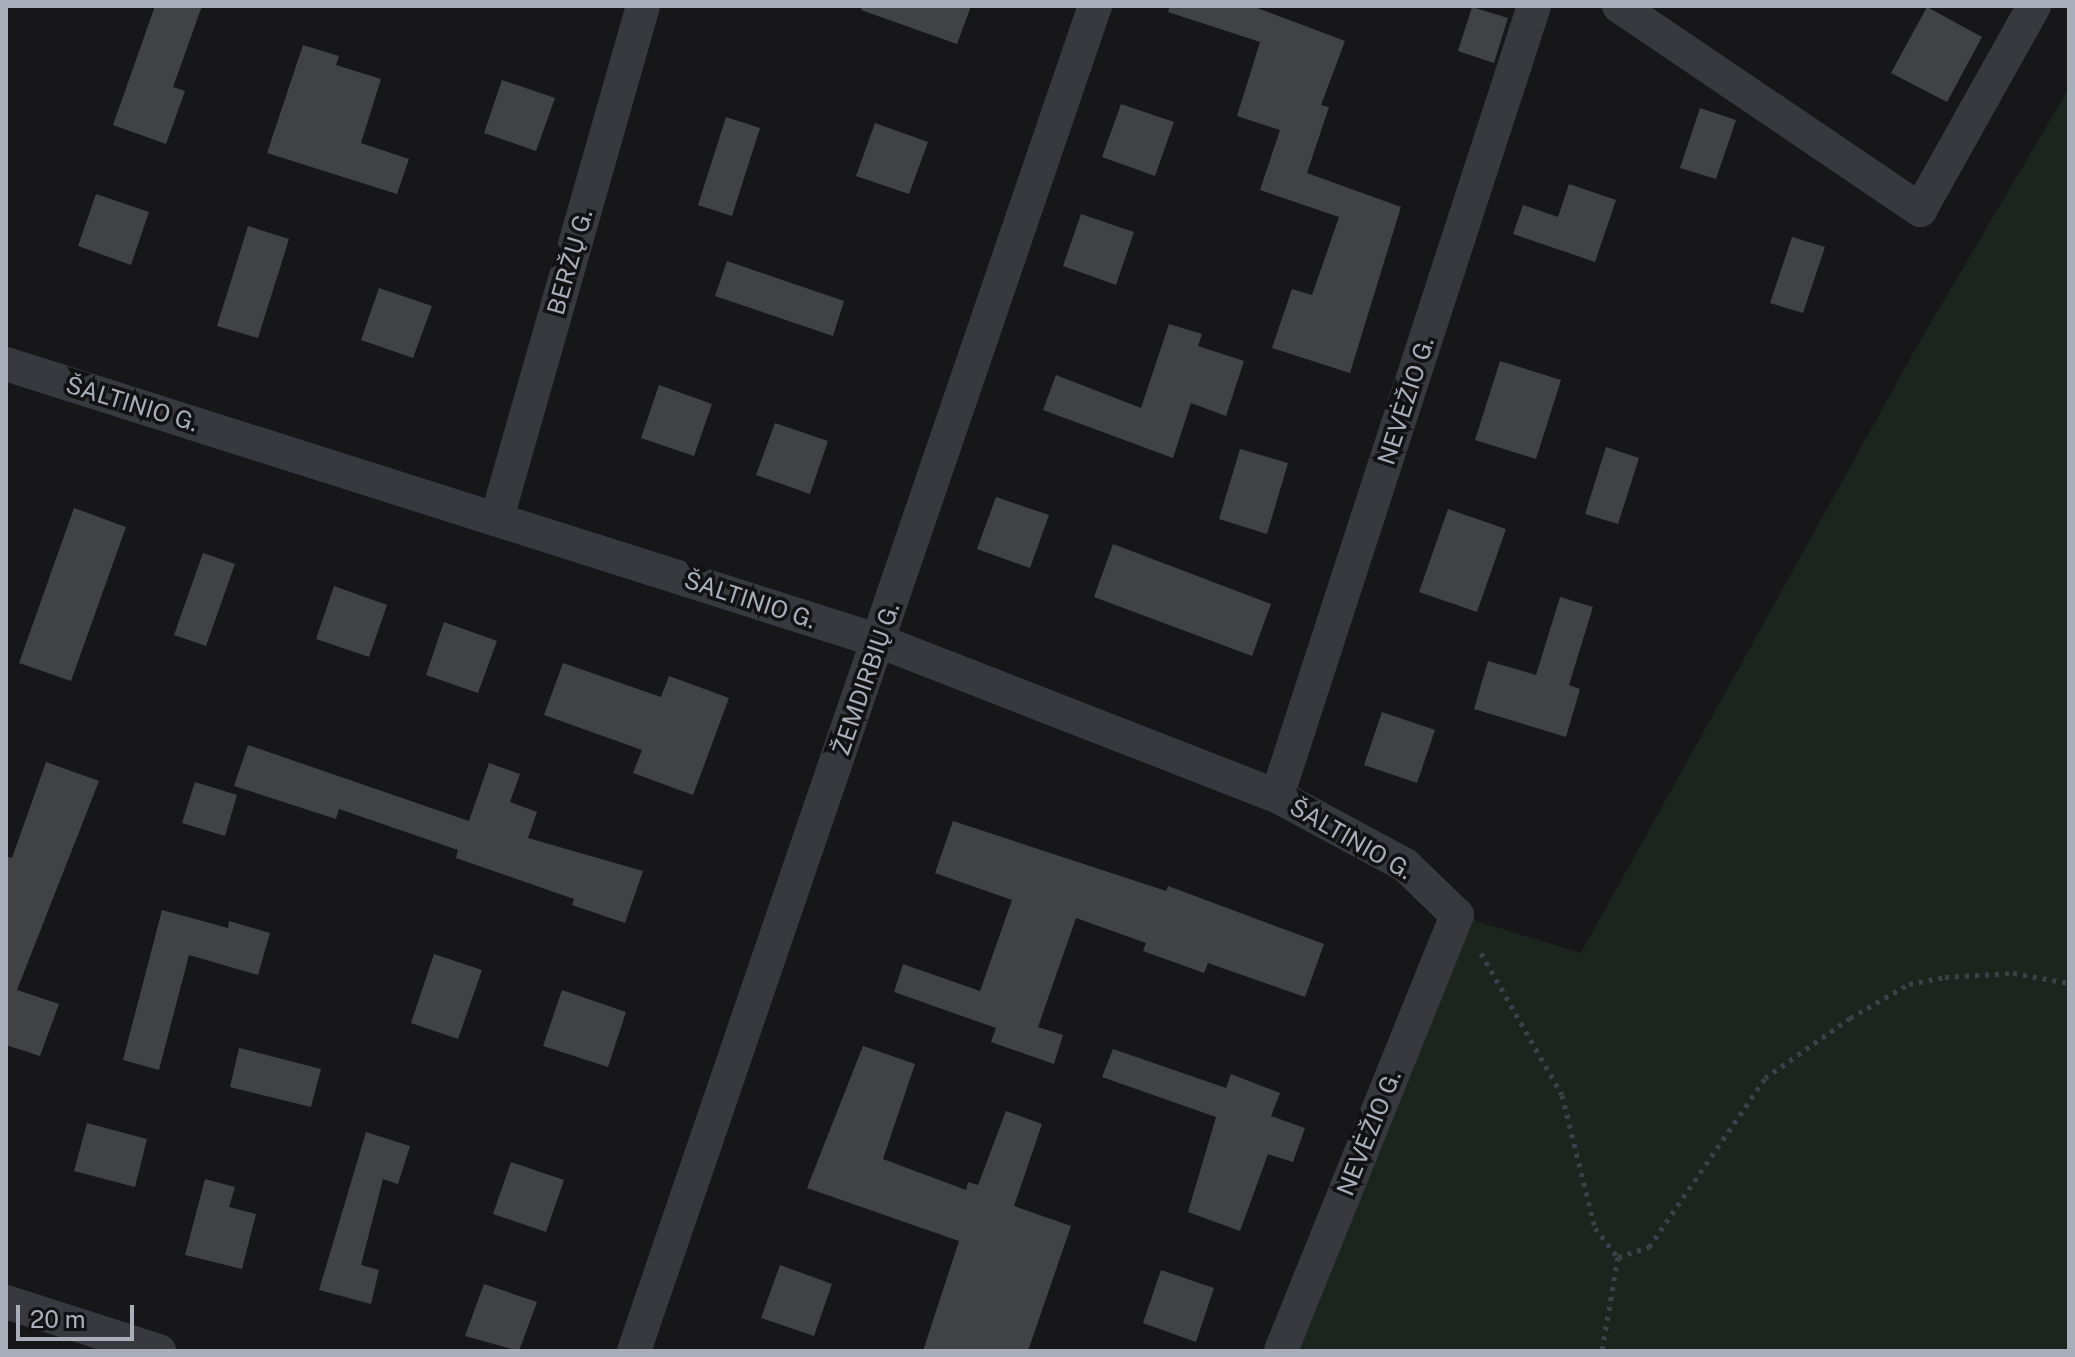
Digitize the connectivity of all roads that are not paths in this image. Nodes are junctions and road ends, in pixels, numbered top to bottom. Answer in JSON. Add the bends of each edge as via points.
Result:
{"nodes":[{"id":1,"x":643,"y":6,"type":"edge"},
{"id":2,"x":1095,"y":6,"type":"edge"},
{"id":3,"x":1534,"y":6,"type":"edge"},
{"id":4,"x":1619,"y":6,"type":"edge"},
{"id":5,"x":2034,"y":6,"type":"edge"},
{"id":6,"x":6,"y":364,"type":"edge"},
{"id":7,"x":497,"y":518,"type":"junction"},
{"id":8,"x":879,"y":641,"type":"junction"},
{"id":9,"x":1277,"y":796,"type":"junction"},
{"id":10,"x":1457,"y":915,"type":"joint"},
{"id":11,"x":6,"y":1302,"type":"edge"},
{"id":12,"x":159,"y":1351,"type":"edge"},
{"id":13,"x":634,"y":1351,"type":"edge"},
{"id":14,"x":1281,"y":1351,"type":"edge"}],
"edges":[{"from":1,"to":7,"type":"street","name":"BERŽŲ G."},
{"from":2,"to":8,"type":"street","name":"ŽEMDIRBIŲ G."},
{"from":3,"to":9,"type":"street","name":"NEVĖŽIO G."},
{"from":4,"to":5,"type":"street","via":[[1920,210]]},
{"from":6,"to":7,"type":"street","name":"ŠALTINIO G."},
{"from":7,"to":8,"type":"street","name":"ŠALTINIO G."},
{"from":8,"to":9,"type":"street","name":"ŠALTINIO G."},
{"from":8,"to":13,"type":"street","name":"ŽEMDIRBIŲ G."},
{"from":9,"to":10,"type":"street","name":"ŠALTINIO G.","via":[[1405,865]]},
{"from":10,"to":14,"type":"street","name":"NEVĖŽIO G."},
{"from":11,"to":12,"type":"street"}]}
